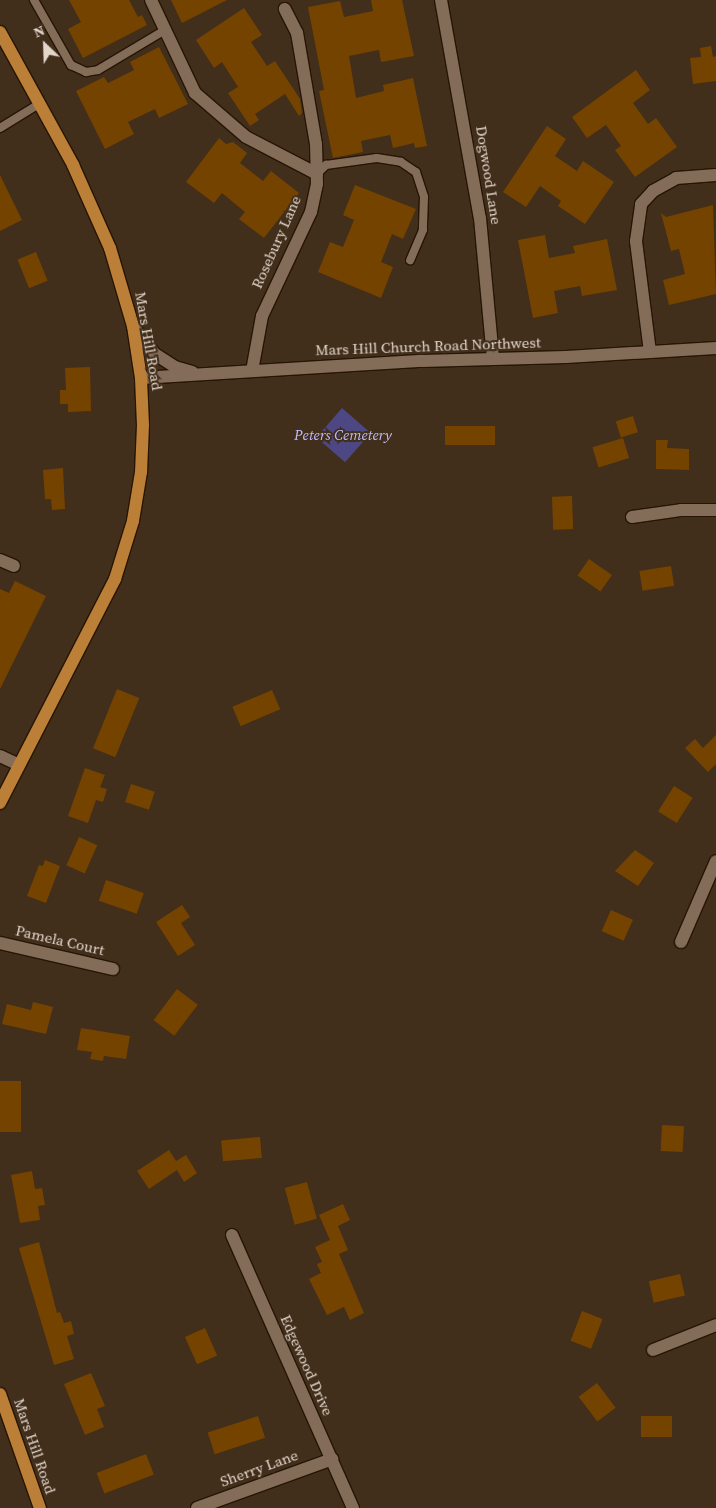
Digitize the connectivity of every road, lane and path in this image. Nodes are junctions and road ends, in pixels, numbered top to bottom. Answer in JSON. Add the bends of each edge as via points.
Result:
{"nodes":[{"id":1,"x":34,"y":0,"type":"edge"},
{"id":2,"x":151,"y":0,"type":"edge"},
{"id":3,"x":441,"y":0,"type":"edge"},
{"id":4,"x":285,"y":9,"type":"dead end"},
{"id":5,"x":165,"y":30,"type":"junction"},
{"id":6,"x":0,"y":32,"type":"edge"},
{"id":7,"x":39,"y":104,"type":"junction"},
{"id":8,"x":0,"y":128,"type":"edge"},
{"id":9,"x":317,"y":174,"type":"junction"},
{"id":10,"x":716,"y":175,"type":"edge"},
{"id":11,"x":410,"y":260,"type":"dead end"},
{"id":12,"x":133,"y":326,"type":"junction"},
{"id":13,"x":716,"y":348,"type":"edge"},
{"id":14,"x":650,"y":352,"type":"junction"},
{"id":15,"x":493,"y":358,"type":"junction"},
{"id":16,"x":252,"y":371,"type":"junction"},
{"id":17,"x":201,"y":374,"type":"junction"},
{"id":18,"x":141,"y":378,"type":"junction"},
{"id":19,"x":716,"y":510,"type":"edge"},
{"id":20,"x":632,"y":517,"type":"dead end"},
{"id":21,"x":0,"y":560,"type":"edge"},
{"id":22,"x":14,"y":566,"type":"dead end"},
{"id":23,"x":0,"y":756,"type":"edge"},
{"id":24,"x":17,"y":764,"type":"junction"},
{"id":25,"x":0,"y":803,"type":"edge"},
{"id":26,"x":716,"y":861,"type":"edge"},
{"id":27,"x":681,"y":942,"type":"dead end"},
{"id":28,"x":0,"y":943,"type":"edge"},
{"id":29,"x":113,"y":969,"type":"dead end"},
{"id":30,"x":232,"y":1235,"type":"dead end"},
{"id":31,"x":716,"y":1325,"type":"edge"},
{"id":32,"x":653,"y":1350,"type":"dead end"},
{"id":33,"x":0,"y":1394,"type":"edge"},
{"id":34,"x":332,"y":1459,"type":"junction"},
{"id":35,"x":40,"y":1508,"type":"edge"},
{"id":36,"x":197,"y":1508,"type":"edge"},
{"id":37,"x":353,"y":1508,"type":"edge"}],
"edges":[{"from":1,"to":5,"type":"lane","via":[[72,65],[86,72],[98,70]]},
{"from":2,"to":5,"type":"street"},
{"from":3,"to":15,"type":"street","name":"Dogwood Lane","via":[[480,218]]},
{"from":4,"to":9,"type":"street","name":"Rosebury Lane","via":[[297,33],[316,144]]},
{"from":5,"to":9,"type":"street","via":[[195,93],[209,108],[246,137]]},
{"from":6,"to":7,"type":"main road","name":"Mars Hill Road"},
{"from":7,"to":8,"type":"lane"},
{"from":7,"to":12,"type":"main road","name":"Mars Hill Road","via":[[102,226]]},
{"from":9,"to":11,"type":"lane","via":[[326,165],[377,158],[401,162],[416,172],[424,197],[423,230]]},
{"from":9,"to":16,"type":"street","name":"Rosebury Lane","via":[[311,212],[262,316]]},
{"from":10,"to":14,"type":"street","via":[[676,178],[653,191],[641,204],[636,241]]},
{"from":12,"to":17,"type":"street","via":[[147,345],[166,361]]},
{"from":12,"to":18,"type":"main road","name":"Mars Hill Road"},
{"from":13,"to":14,"type":"street","name":"Mars Hill Church Road Northwest"},
{"from":14,"to":15,"type":"street","name":"Mars Hill Church Road Northwest"},
{"from":15,"to":16,"type":"street","name":"Mars Hill Church Road Northwest"},
{"from":16,"to":17,"type":"street","name":"Mars Hill Church Road Northwest"},
{"from":17,"to":18,"type":"street","name":"Mars Hill Church Road Northwest"},
{"from":18,"to":24,"type":"main road","name":"Mars Hill Road","via":[[142,472],[125,549],[91,628]]},
{"from":19,"to":20,"type":"street","via":[[681,510]]},
{"from":21,"to":22,"type":"street"},
{"from":23,"to":24,"type":"street"},
{"from":24,"to":25,"type":"main road","name":"Mars Hill Road"},
{"from":26,"to":27,"type":"street"},
{"from":28,"to":29,"type":"street","name":"Pamela Court"},
{"from":30,"to":34,"type":"street","name":"Edgewood Drive"},
{"from":31,"to":32,"type":"street"},
{"from":33,"to":35,"type":"main road","name":"Mars Hill Road"},
{"from":34,"to":36,"type":"street","name":"Sherry Lane"},
{"from":34,"to":37,"type":"street","name":"Edgewood Drive"}]}
